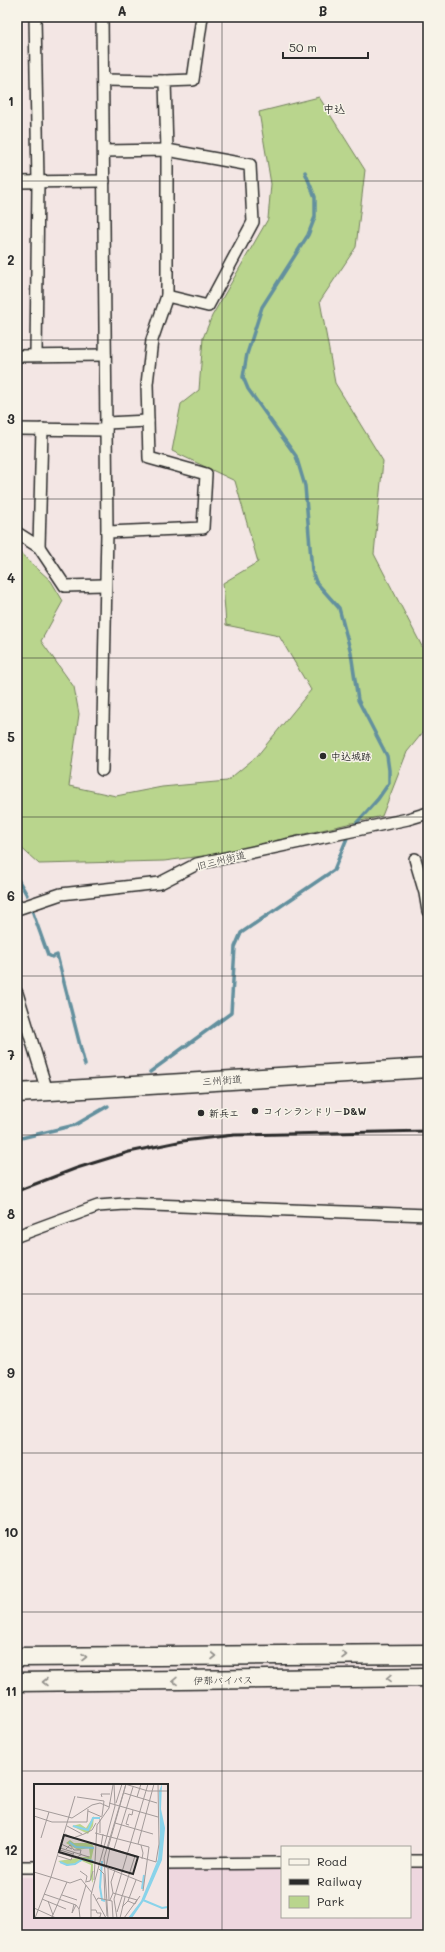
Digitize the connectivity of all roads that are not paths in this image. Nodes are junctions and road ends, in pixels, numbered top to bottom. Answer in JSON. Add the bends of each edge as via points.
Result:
{"nodes":[{"id":1,"x":35,"y":17,"type":"edge"},
{"id":2,"x":102,"y":17,"type":"edge"},
{"id":3,"x":202,"y":17,"type":"edge"},
{"id":4,"x":103,"y":80,"type":"junction"},
{"id":5,"x":165,"y":81,"type":"junction"},
{"id":6,"x":167,"y":150,"type":"junction"},
{"id":7,"x":104,"y":152,"type":"junction"},
{"id":8,"x":104,"y":181,"type":"junction"},
{"id":9,"x":17,"y":182,"type":"edge"},
{"id":10,"x":38,"y":182,"type":"junction"},
{"id":11,"x":167,"y":296,"type":"junction"},
{"id":12,"x":36,"y":355,"type":"junction"},
{"id":13,"x":105,"y":355,"type":"junction"},
{"id":14,"x":17,"y":356,"type":"edge"},
{"id":15,"x":148,"y":421,"type":"junction"},
{"id":16,"x":106,"y":427,"type":"junction"},
{"id":17,"x":17,"y":429,"type":"edge"},
{"id":18,"x":42,"y":429,"type":"junction"},
{"id":19,"x":107,"y":532,"type":"junction"},
{"id":20,"x":17,"y":533,"type":"edge"},
{"id":21,"x":39,"y":547,"type":"junction"},
{"id":22,"x":104,"y":585,"type":"junction"},
{"id":23,"x":102,"y":770,"type":"dead end"},
{"id":24,"x":428,"y":813,"type":"edge"},
{"id":25,"x":415,"y":859,"type":"dead end"},
{"id":26,"x":17,"y":909,"type":"edge"},
{"id":27,"x":428,"y":911,"type":"edge"},
{"id":28,"x":17,"y":993,"type":"edge"},
{"id":29,"x":428,"y":1068,"type":"edge"},
{"id":30,"x":47,"y":1091,"type":"junction"},
{"id":31,"x":17,"y":1093,"type":"edge"},
{"id":32,"x":428,"y":1215,"type":"edge"},
{"id":33,"x":17,"y":1236,"type":"edge"},
{"id":34,"x":428,"y":1654,"type":"edge"},
{"id":35,"x":17,"y":1657,"type":"edge"},
{"id":36,"x":428,"y":1677,"type":"edge"},
{"id":37,"x":17,"y":1682,"type":"edge"},
{"id":38,"x":411,"y":1861,"type":"edge"},
{"id":39,"x":428,"y":1861,"type":"edge"},
{"id":40,"x":281,"y":1863,"type":"edge"},
{"id":41,"x":168,"y":1864,"type":"edge"},
{"id":42,"x":17,"y":1867,"type":"edge"},
{"id":43,"x":34,"y":1867,"type":"edge"}],
"edges":[{"from":1,"to":10,"type":"street"},
{"from":2,"to":4,"type":"street"},
{"from":3,"to":5,"type":"street","via":[[193,80]]},
{"from":4,"to":5,"type":"street"},
{"from":4,"to":7,"type":"street"},
{"from":5,"to":6,"type":"street"},
{"from":6,"to":7,"type":"street"},
{"from":6,"to":11,"type":"street"},
{"from":6,"to":11,"type":"street","via":[[250,165],[253,222],[208,306]]},
{"from":7,"to":8,"type":"street"},
{"from":8,"to":10,"type":"street"},
{"from":8,"to":13,"type":"street"},
{"from":9,"to":10,"type":"street"},
{"from":10,"to":12,"type":"street"},
{"from":11,"to":15,"type":"street","via":[[152,340],[147,384]]},
{"from":12,"to":13,"type":"street"},
{"from":12,"to":14,"type":"street"},
{"from":13,"to":16,"type":"street"},
{"from":15,"to":16,"type":"street"},
{"from":15,"to":19,"type":"street","via":[[149,458],[206,474],[203,528]]},
{"from":16,"to":18,"type":"street"},
{"from":16,"to":19,"type":"street"},
{"from":17,"to":18,"type":"street"},
{"from":18,"to":21,"type":"street"},
{"from":19,"to":22,"type":"street"},
{"from":20,"to":21,"type":"street"},
{"from":21,"to":22,"type":"street","via":[[65,586]]},
{"from":22,"to":23,"type":"street"},
{"from":24,"to":26,"type":"street","name":"旧三州街道","via":[[197,864],[160,883],[61,894]]},
{"from":25,"to":27,"type":"street"},
{"from":28,"to":30,"type":"street"},
{"from":29,"to":30,"type":"highway","name":"三州街道"},
{"from":30,"to":31,"type":"highway","name":"三州街道"},
{"from":32,"to":33,"type":"street","via":[[124,1204],[98,1206]]},
{"from":35,"to":34,"type":"highway","one_way":true},
{"from":36,"to":37,"type":"highway","name":"伊那バイパス","one_way":true},
{"from":38,"to":39,"type":"street"},
{"from":40,"to":41,"type":"street"},
{"from":42,"to":43,"type":"street"}]}
